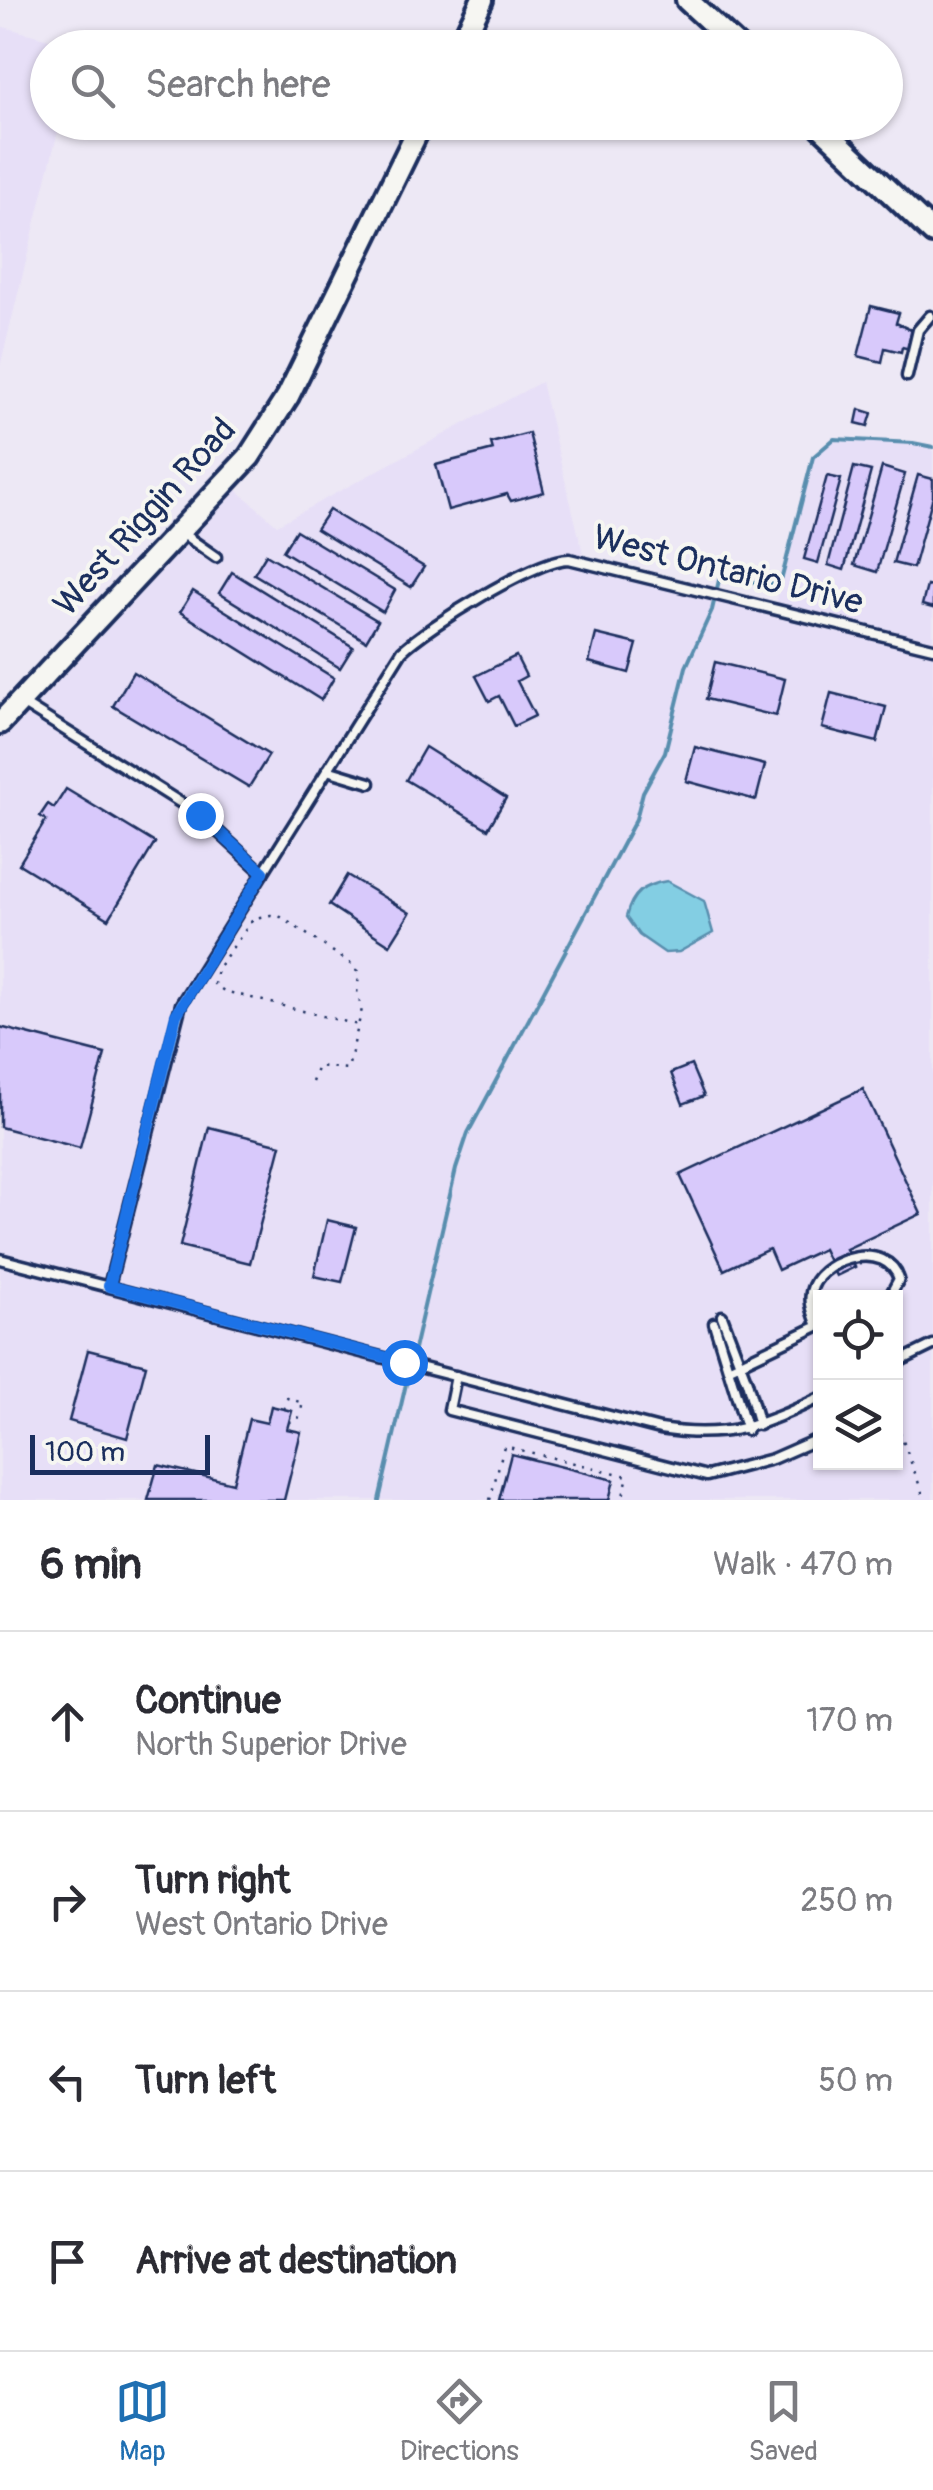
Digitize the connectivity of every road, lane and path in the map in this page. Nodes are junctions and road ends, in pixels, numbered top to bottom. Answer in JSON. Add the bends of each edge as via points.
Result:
{"nodes":[{"id":1,"x":482,"y":0,"type":"edge"},
{"id":2,"x":687,"y":0,"type":"edge"},
{"id":3,"x":468,"y":30,"type":"edge"},
{"id":4,"x":720,"y":30,"type":"edge"},
{"id":5,"x":413,"y":140,"type":"edge"},
{"id":6,"x":835,"y":140,"type":"edge"},
{"id":7,"x":933,"y":232,"type":"edge"},
{"id":8,"x":930,"y":316,"type":"dead end"},
{"id":9,"x":906,"y":376,"type":"dead end"},
{"id":10,"x":180,"y":532,"type":"junction"},
{"id":11,"x":216,"y":556,"type":"dead end"},
{"id":12,"x":933,"y":648,"type":"edge"},
{"id":13,"x":20,"y":702,"type":"junction"},
{"id":14,"x":0,"y":722,"type":"edge"},
{"id":15,"x":328,"y":770,"type":"junction"},
{"id":16,"x":370,"y":783,"type":"dead end"},
{"id":17,"x":263,"y":872,"type":"junction"},
{"id":18,"x":358,"y":1024,"type":"junction"},
{"id":19,"x":312,"y":1082,"type":"dead end"},
{"id":20,"x":0,"y":1259,"type":"edge"},
{"id":21,"x":109,"y":1286,"type":"junction"},
{"id":22,"x":893,"y":1290,"type":"edge"},
{"id":23,"x":813,"y":1308,"type":"edge"},
{"id":24,"x":813,"y":1328,"type":"edge"},
{"id":25,"x":933,"y":1346,"type":"edge"},
{"id":26,"x":903,"y":1360,"type":"edge"},
{"id":27,"x":740,"y":1364,"type":"junction"},
{"id":28,"x":730,"y":1368,"type":"junction"},
{"id":29,"x":456,"y":1376,"type":"junction"},
{"id":30,"x":813,"y":1401,"type":"edge"},
{"id":31,"x":284,"y":1409,"type":"dead end"},
{"id":32,"x":289,"y":1422,"type":"dead end"},
{"id":33,"x":760,"y":1425,"type":"junction"},
{"id":34,"x":746,"y":1430,"type":"junction"},
{"id":35,"x":813,"y":1441,"type":"edge"},
{"id":36,"x":903,"y":1441,"type":"edge"},
{"id":37,"x":495,"y":1479,"type":"junction"},
{"id":38,"x":504,"y":1481,"type":"dead end"},
{"id":39,"x":490,"y":1500,"type":"edge"},
{"id":40,"x":622,"y":1500,"type":"edge"},
{"id":41,"x":925,"y":1500,"type":"edge"}],
"edges":[{"from":1,"to":3,"type":"street"},
{"from":2,"to":4,"type":"street"},
{"from":5,"to":10,"type":"street","name":"West Riggin Road","via":[[288,396],[249,457]]},
{"from":6,"to":7,"type":"street"},
{"from":8,"to":9,"type":"lane","via":[[918,330]]},
{"from":10,"to":11,"type":"lane"},
{"from":10,"to":13,"type":"street","name":"West Riggin Road"},
{"from":12,"to":15,"type":"lane","name":"West Ontario Drive","via":[[561,560],[419,635],[402,651]]},
{"from":13,"to":14,"type":"street","name":"West Riggin Road"},
{"from":13,"to":17,"type":"lane","via":[[200,815]]},
{"from":15,"to":16,"type":"lane"},
{"from":15,"to":17,"type":"lane","name":"West Ontario Drive"},
{"from":17,"to":21,"type":"lane","name":"West Ontario Drive","via":[[176,1015]]},
{"from":18,"to":18,"type":"path","via":[[356,967],[281,917],[254,918],[214,976],[224,991]]},
{"from":18,"to":19,"type":"path","via":[[348,1069],[318,1066]]},
{"from":20,"to":21,"type":"lane"},
{"from":21,"to":29,"type":"lane"},
{"from":22,"to":23,"type":"lane","via":[[899,1278],[890,1263],[853,1257],[813,1284]]},
{"from":24,"to":27,"type":"lane"},
{"from":25,"to":26,"type":"lane"},
{"from":27,"to":28,"type":"lane"},
{"from":27,"to":28,"type":"lane","via":[[718,1319]]},
{"from":27,"to":33,"type":"lane"},
{"from":28,"to":34,"type":"lane"},
{"from":29,"to":34,"type":"lane","via":[[660,1429]]},
{"from":29,"to":35,"type":"lane","via":[[449,1410],[707,1476]]},
{"from":30,"to":33,"type":"lane"},
{"from":31,"to":32,"type":"path","via":[[287,1398],[303,1403],[298,1420]]},
{"from":33,"to":34,"type":"lane"},
{"from":36,"to":41,"type":"path"},
{"from":37,"to":38,"type":"path"},
{"from":37,"to":39,"type":"path"},
{"from":37,"to":40,"type":"path","via":[[504,1446],[628,1476]]}]}
